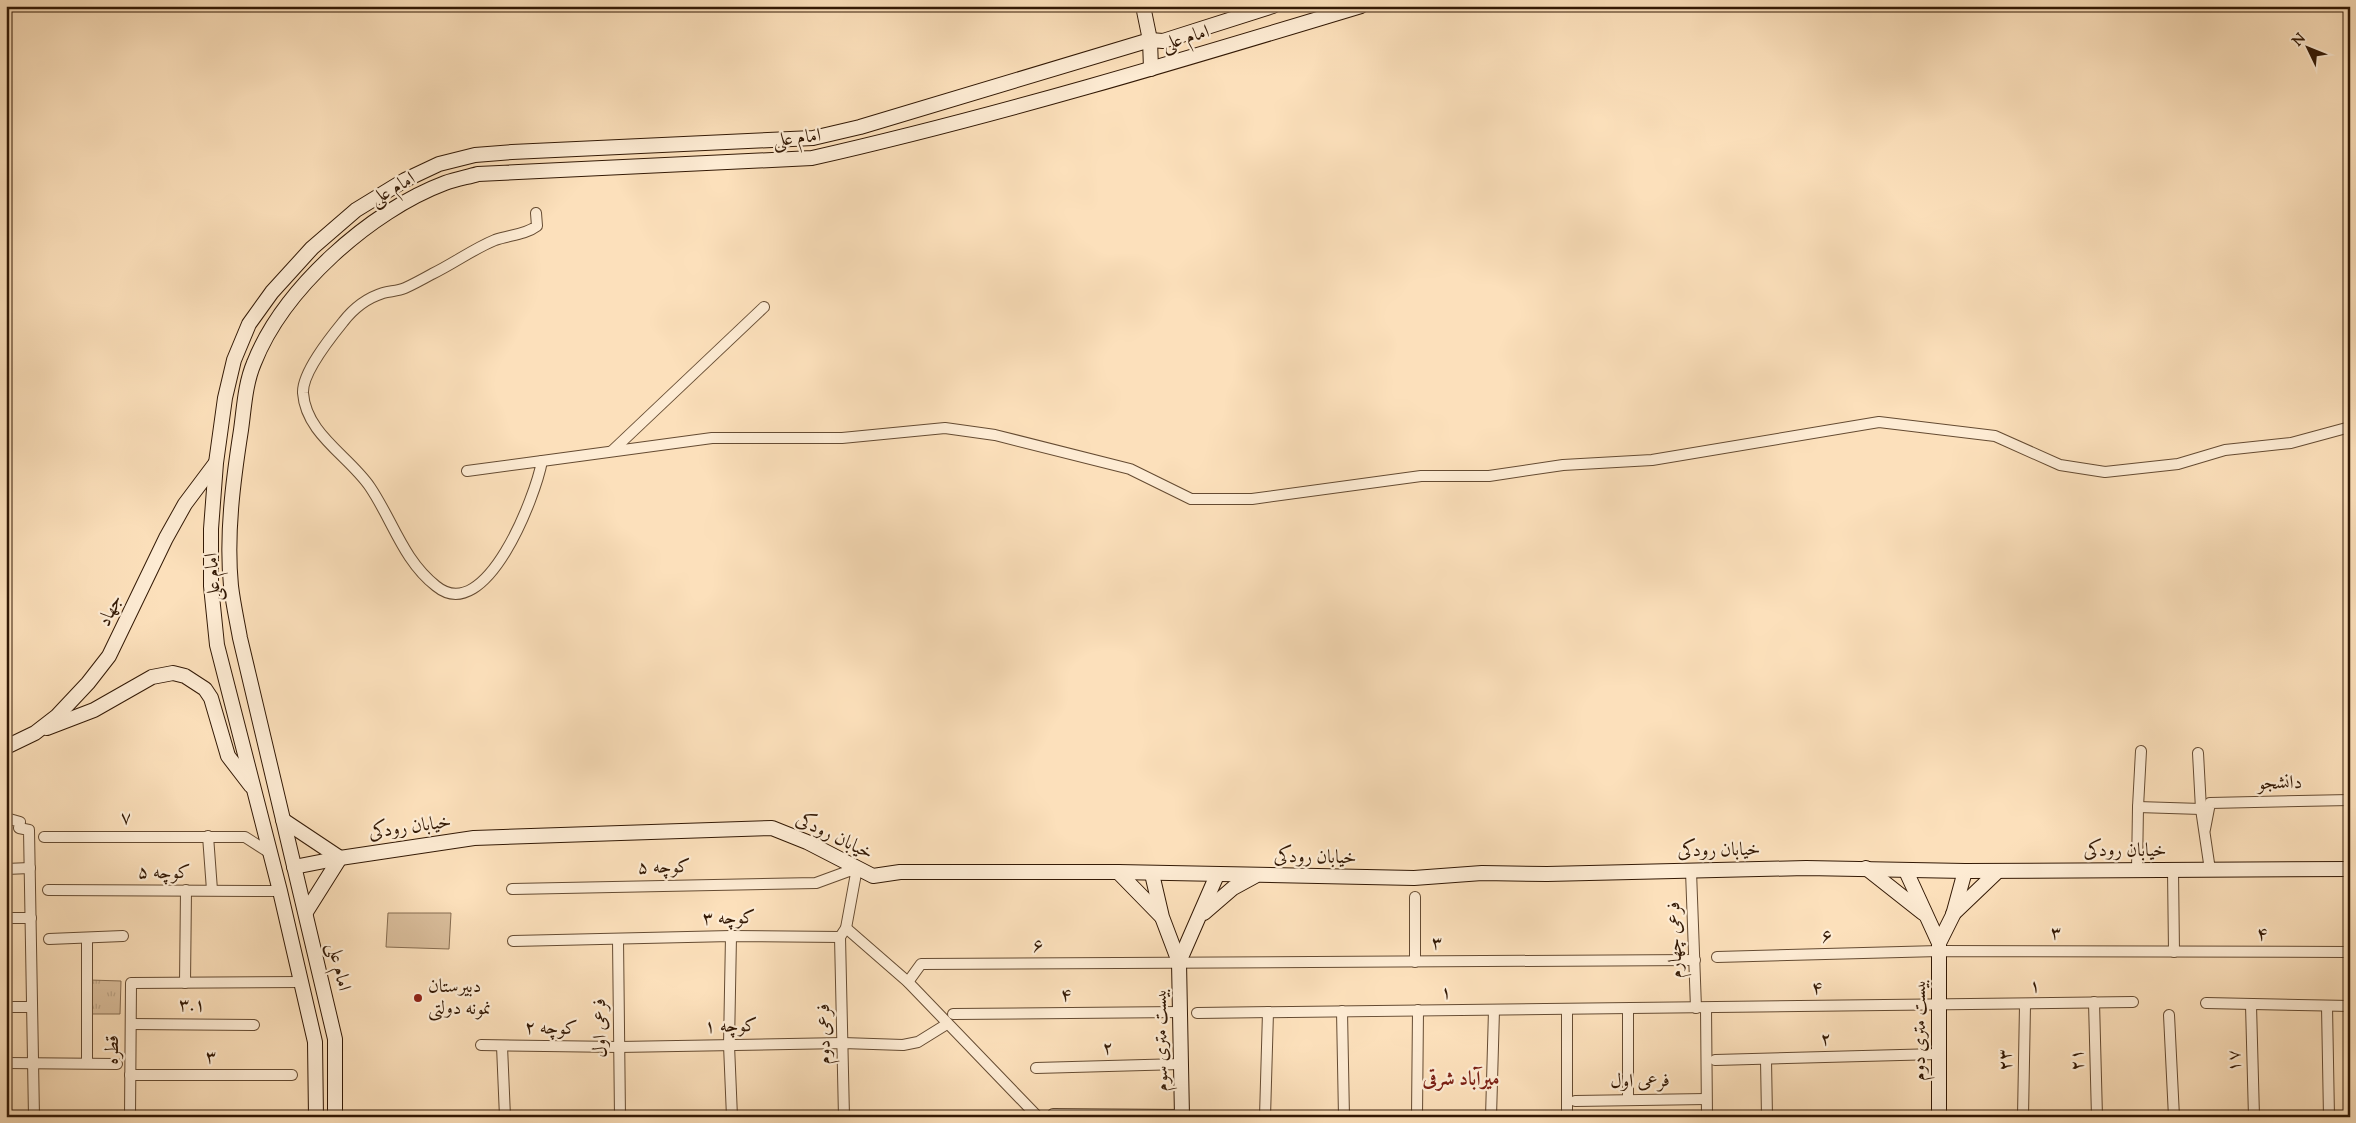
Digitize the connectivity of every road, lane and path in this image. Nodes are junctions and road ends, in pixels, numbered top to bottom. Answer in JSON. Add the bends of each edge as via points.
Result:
{"nodes":[{"id":1,"x":1143,"y":6,"type":"edge"},
{"id":2,"x":1273,"y":6,"type":"edge"},
{"id":3,"x":1361,"y":6,"type":"edge"},
{"id":4,"x":1150,"y":40,"type":"junction"},
{"id":5,"x":1151,"y":69,"type":"junction"},
{"id":6,"x":813,"y":138,"type":"junction"},
{"id":7,"x":816,"y":157,"type":"junction"},
{"id":8,"x":536,"y":214,"type":"dead end"},
{"id":9,"x":764,"y":307,"type":"dead end"},
{"id":10,"x":2350,"y":427,"type":"edge"},
{"id":11,"x":612,"y":452,"type":"junction"},
{"id":12,"x":542,"y":461,"type":"junction"},
{"id":13,"x":216,"y":463,"type":"junction"},
{"id":14,"x":467,"y":472,"type":"dead end"},
{"id":15,"x":35,"y":733,"type":"junction"},
{"id":16,"x":6,"y":747,"type":"edge"},
{"id":17,"x":2141,"y":751,"type":"dead end"},
{"id":18,"x":2198,"y":753,"type":"dead end"},
{"id":19,"x":254,"y":790,"type":"junction"},
{"id":20,"x":2350,"y":800,"type":"edge"},
{"id":21,"x":2138,"y":807,"type":"junction"},
{"id":22,"x":2201,"y":810,"type":"junction"},
{"id":23,"x":6,"y":818,"type":"edge"},
{"id":24,"x":283,"y":820,"type":"junction"},
{"id":25,"x":2204,"y":829,"type":"junction"},
{"id":26,"x":208,"y":836,"type":"junction"},
{"id":27,"x":44,"y":837,"type":"dead end"},
{"id":28,"x":270,"y":853,"type":"junction"},
{"id":29,"x":340,"y":858,"type":"junction"},
{"id":30,"x":294,"y":867,"type":"junction"},
{"id":31,"x":30,"y":868,"type":"junction"},
{"id":32,"x":857,"y":868,"type":"junction"},
{"id":33,"x":1866,"y":868,"type":"junction"},
{"id":34,"x":2350,"y":869,"type":"edge"},
{"id":35,"x":6,"y":870,"type":"edge"},
{"id":36,"x":2137,"y":870,"type":"junction"},
{"id":37,"x":2173,"y":870,"type":"junction"},
{"id":38,"x":2210,"y":870,"type":"junction"},
{"id":39,"x":1691,"y":871,"type":"junction"},
{"id":40,"x":1906,"y":871,"type":"junction"},
{"id":41,"x":1966,"y":871,"type":"junction"},
{"id":42,"x":1998,"y":871,"type":"junction"},
{"id":43,"x":1118,"y":872,"type":"junction"},
{"id":44,"x":1152,"y":874,"type":"junction"},
{"id":45,"x":1217,"y":875,"type":"junction"},
{"id":46,"x":1256,"y":875,"type":"junction"},
{"id":47,"x":512,"y":889,"type":"dead end"},
{"id":48,"x":48,"y":890,"type":"dead end"},
{"id":49,"x":186,"y":890,"type":"junction"},
{"id":50,"x":212,"y":890,"type":"junction"},
{"id":51,"x":280,"y":891,"type":"junction"},
{"id":52,"x":1415,"y":897,"type":"dead end"},
{"id":53,"x":306,"y":912,"type":"junction"},
{"id":54,"x":1925,"y":914,"type":"junction"},
{"id":55,"x":1953,"y":915,"type":"junction"},
{"id":56,"x":1162,"y":917,"type":"junction"},
{"id":57,"x":1200,"y":917,"type":"junction"},
{"id":58,"x":6,"y":918,"type":"edge"},
{"id":59,"x":31,"y":918,"type":"junction"},
{"id":60,"x":843,"y":932,"type":"junction"},
{"id":61,"x":123,"y":936,"type":"dead end"},
{"id":62,"x":731,"y":936,"type":"junction"},
{"id":63,"x":87,"y":938,"type":"junction"},
{"id":64,"x":49,"y":939,"type":"dead end"},
{"id":65,"x":618,"y":939,"type":"junction"},
{"id":66,"x":513,"y":941,"type":"dead end"},
{"id":67,"x":1939,"y":947,"type":"junction"},
{"id":68,"x":2174,"y":952,"type":"junction"},
{"id":69,"x":2350,"y":952,"type":"edge"},
{"id":70,"x":1717,"y":957,"type":"dead end"},
{"id":71,"x":1695,"y":960,"type":"junction"},
{"id":72,"x":1179,"y":962,"type":"junction"},
{"id":73,"x":1415,"y":962,"type":"junction"},
{"id":74,"x":302,"y":982,"type":"junction"},
{"id":75,"x":908,"y":982,"type":"junction"},
{"id":76,"x":185,"y":983,"type":"junction"},
{"id":77,"x":2094,"y":1002,"type":"junction"},
{"id":78,"x":2133,"y":1002,"type":"dead end"},
{"id":79,"x":2206,"y":1003,"type":"dead end"},
{"id":80,"x":1938,"y":1005,"type":"junction"},
{"id":81,"x":2025,"y":1005,"type":"junction"},
{"id":82,"x":2251,"y":1005,"type":"junction"},
{"id":83,"x":2327,"y":1006,"type":"junction"},
{"id":84,"x":2350,"y":1006,"type":"edge"},
{"id":85,"x":6,"y":1007,"type":"edge"},
{"id":86,"x":32,"y":1007,"type":"junction"},
{"id":87,"x":1701,"y":1008,"type":"junction"},
{"id":88,"x":1567,"y":1009,"type":"junction"},
{"id":89,"x":1628,"y":1009,"type":"junction"},
{"id":90,"x":1418,"y":1010,"type":"junction"},
{"id":91,"x":1494,"y":1010,"type":"junction"},
{"id":92,"x":1342,"y":1011,"type":"junction"},
{"id":93,"x":1180,"y":1012,"type":"junction"},
{"id":94,"x":1268,"y":1012,"type":"junction"},
{"id":95,"x":1197,"y":1013,"type":"dead end"},
{"id":96,"x":953,"y":1014,"type":"dead end"},
{"id":97,"x":2169,"y":1015,"type":"dead end"},
{"id":98,"x":130,"y":1024,"type":"junction"},
{"id":99,"x":947,"y":1024,"type":"junction"},
{"id":100,"x":254,"y":1025,"type":"dead end"},
{"id":101,"x":843,"y":1043,"type":"junction"},
{"id":102,"x":481,"y":1045,"type":"dead end"},
{"id":103,"x":729,"y":1045,"type":"junction"},
{"id":104,"x":502,"y":1046,"type":"junction"},
{"id":105,"x":619,"y":1047,"type":"junction"},
{"id":106,"x":1938,"y":1054,"type":"junction"},
{"id":107,"x":1714,"y":1060,"type":"dead end"},
{"id":108,"x":1766,"y":1060,"type":"junction"},
{"id":109,"x":33,"y":1062,"type":"junction"},
{"id":110,"x":6,"y":1063,"type":"edge"},
{"id":111,"x":87,"y":1063,"type":"junction"},
{"id":112,"x":117,"y":1064,"type":"dead end"},
{"id":113,"x":1181,"y":1064,"type":"junction"},
{"id":114,"x":1036,"y":1068,"type":"dead end"},
{"id":115,"x":130,"y":1075,"type":"junction"},
{"id":116,"x":292,"y":1076,"type":"dead end"},
{"id":117,"x":1706,"y":1099,"type":"junction"},
{"id":118,"x":1628,"y":1100,"type":"junction"},
{"id":119,"x":1575,"y":1101,"type":"dead end"},
{"id":120,"x":1053,"y":1114,"type":"dead end"},
{"id":121,"x":1182,"y":1116,"type":"edge"},
{"id":122,"x":34,"y":1117,"type":"edge"},
{"id":123,"x":130,"y":1117,"type":"edge"},
{"id":124,"x":316,"y":1117,"type":"edge"},
{"id":125,"x":335,"y":1117,"type":"edge"},
{"id":126,"x":504,"y":1117,"type":"edge"},
{"id":127,"x":620,"y":1117,"type":"edge"},
{"id":128,"x":732,"y":1117,"type":"edge"},
{"id":129,"x":844,"y":1117,"type":"edge"},
{"id":130,"x":1038,"y":1117,"type":"edge"},
{"id":131,"x":1265,"y":1117,"type":"edge"},
{"id":132,"x":1344,"y":1117,"type":"edge"},
{"id":133,"x":1417,"y":1117,"type":"edge"},
{"id":134,"x":1491,"y":1117,"type":"edge"},
{"id":135,"x":1568,"y":1117,"type":"edge"},
{"id":136,"x":1707,"y":1117,"type":"edge"},
{"id":137,"x":1767,"y":1117,"type":"edge"},
{"id":138,"x":1939,"y":1117,"type":"edge"},
{"id":139,"x":2023,"y":1117,"type":"edge"},
{"id":140,"x":2097,"y":1117,"type":"edge"},
{"id":141,"x":2174,"y":1117,"type":"edge"},
{"id":142,"x":2254,"y":1117,"type":"edge"},
{"id":143,"x":2329,"y":1117,"type":"edge"}],
"edges":[{"from":1,"to":4,"type":"main road"},
{"from":2,"to":4,"type":"main road","name":"امام علی","via":[[1163,41]]},
{"from":3,"to":5,"type":"main road","name":"امام علی"},
{"from":4,"to":5,"type":"main road"},
{"from":4,"to":6,"type":"main road","name":"امام علی","via":[[860,127]]},
{"from":5,"to":7,"type":"main road","name":"امام علی"},
{"from":6,"to":7,"type":"main road"},
{"from":6,"to":13,"type":"main road","name":"امام علی","via":[[475,155],[439,164],[405,180],[356,210],[312,248],[272,292],[249,324],[234,360]]},
{"from":7,"to":24,"type":"main road","name":"امام علی","via":[[478,174],[446,183],[368,226],[326,262],[287,304],[267,333],[252,366],[236,465],[230,530],[231,584],[240,638]]},
{"from":8,"to":12,"type":"street","via":[[537,226],[531,231],[494,241],[403,289],[380,294],[355,309],[312,366],[304,379],[303,393],[314,423],[369,486],[411,561],[438,588],[455,596],[468,593],[483,582],[505,551],[520,524]]},
{"from":9,"to":11,"type":"street"},
{"from":10,"to":11,"type":"street","via":[[2290,443],[2225,450],[2178,464],[2105,472],[2060,465],[1995,436],[1879,422],[1652,460],[1563,465],[1489,476],[1420,476],[1252,499],[1191,499],[1130,469],[995,435],[946,428],[842,438],[712,438]]},
{"from":11,"to":12,"type":"street"},
{"from":12,"to":14,"type":"street"},
{"from":13,"to":15,"type":"main road","name":"جهاد","via":[[185,504],[166,538],[109,656],[57,716]]},
{"from":13,"to":19,"type":"main road","name":"امام علی","via":[[210,529],[217,645]]},
{"from":15,"to":16,"type":"main road","name":"جهاد"},
{"from":15,"to":19,"type":"main road","via":[[94,710],[152,677],[173,673],[185,676],[205,689],[211,698],[228,756]]},
{"from":17,"to":21,"type":"street"},
{"from":18,"to":22,"type":"street"},
{"from":19,"to":28,"type":"main road","name":"امام علی"},
{"from":20,"to":25,"type":"street","name":"دانشجو","via":[[2210,803]]},
{"from":21,"to":22,"type":"street"},
{"from":21,"to":36,"type":"street"},
{"from":22,"to":25,"type":"street"},
{"from":23,"to":31,"type":"street","via":[[20,822],[19,828],[29,830]]},
{"from":24,"to":29,"type":"main road"},
{"from":24,"to":30,"type":"main road","name":"امام علی"},
{"from":25,"to":38,"type":"street"},
{"from":26,"to":27,"type":"street","name":"۷"},
{"from":26,"to":28,"type":"street","name":"۷","via":[[245,837]]},
{"from":26,"to":50,"type":"street"},
{"from":28,"to":51,"type":"main road","name":"امام علی"},
{"from":29,"to":30,"type":"main road","name":"خیابان رودکی"},
{"from":29,"to":32,"type":"main road","name":"خیابان رودکی","via":[[474,838],[772,828]]},
{"from":29,"to":53,"type":"main road"},
{"from":30,"to":53,"type":"main road","name":"امام علی"},
{"from":31,"to":35,"type":"street"},
{"from":31,"to":59,"type":"street"},
{"from":32,"to":43,"type":"main road","name":"خیابان رودکی","via":[[873,876],[900,872]]},
{"from":32,"to":47,"type":"street","name":"کوچه ۵","via":[[816,883]]},
{"from":32,"to":60,"type":"street","name":"فرعی دوم"},
{"from":33,"to":39,"type":"main road","name":"خیابان رودکی"},
{"from":33,"to":40,"type":"main road","name":"خیابان رودکی"},
{"from":33,"to":54,"type":"main road"},
{"from":34,"to":38,"type":"main road","name":"خیابان رودکی"},
{"from":36,"to":37,"type":"main road","name":"خیابان رودکی"},
{"from":36,"to":42,"type":"main road","name":"خیابان رودکی"},
{"from":37,"to":38,"type":"main road","name":"خیابان رودکی"},
{"from":37,"to":68,"type":"street"},
{"from":39,"to":46,"type":"main road","name":"خیابان رودکی","via":[[1482,873],[1414,878]]},
{"from":39,"to":71,"type":"street","name":"فرعی چهارم"},
{"from":40,"to":41,"type":"main road","name":"خیابان رودکی"},
{"from":40,"to":54,"type":"main road","name":"بیست متری دوم"},
{"from":41,"to":42,"type":"main road","name":"خیابان رودکی"},
{"from":41,"to":55,"type":"main road","name":"بیست متری دوم"},
{"from":42,"to":55,"type":"main road"},
{"from":43,"to":44,"type":"main road","name":"خیابان رودکی"},
{"from":43,"to":56,"type":"main road"},
{"from":44,"to":45,"type":"main road","name":"خیابان رودکی"},
{"from":44,"to":56,"type":"main road","name":"بیست متری سوم"},
{"from":45,"to":46,"type":"main road","name":"خیابان رودکی"},
{"from":45,"to":57,"type":"main road","name":"بیست متری سوم"},
{"from":46,"to":57,"type":"main road","via":[[1226,893]]},
{"from":48,"to":49,"type":"street","name":"کوچه ۵"},
{"from":49,"to":50,"type":"street","name":"کوچه ۵"},
{"from":49,"to":76,"type":"street"},
{"from":50,"to":51,"type":"street","name":"کوچه ۵"},
{"from":51,"to":74,"type":"main road","name":"امام علی"},
{"from":52,"to":73,"type":"street"},
{"from":53,"to":125,"type":"main road","name":"امام علی","via":[[335,1040]]},
{"from":54,"to":67,"type":"main road","name":"بیست متری دوم"},
{"from":55,"to":67,"type":"main road","name":"بیست متری دوم"},
{"from":56,"to":72,"type":"main road","name":"بیست متری سوم"},
{"from":57,"to":72,"type":"main road","name":"بیست متری سوم"},
{"from":58,"to":59,"type":"street"},
{"from":59,"to":86,"type":"street"},
{"from":60,"to":62,"type":"street","name":"کوچه ۳"},
{"from":60,"to":75,"type":"street"},
{"from":60,"to":101,"type":"street","name":"فرعی دوم"},
{"from":61,"to":63,"type":"street"},
{"from":62,"to":65,"type":"street","name":"کوچه ۳"},
{"from":62,"to":103,"type":"street"},
{"from":63,"to":64,"type":"street"},
{"from":63,"to":111,"type":"street"},
{"from":65,"to":66,"type":"street","name":"کوچه ۳"},
{"from":65,"to":105,"type":"street","name":"فرعی اول"},
{"from":67,"to":68,"type":"street","name":"۳"},
{"from":67,"to":70,"type":"street","name":"۶"},
{"from":67,"to":80,"type":"main road","name":"بیست متری دوم"},
{"from":68,"to":69,"type":"street","name":"۴"},
{"from":71,"to":73,"type":"street","name":"۳"},
{"from":71,"to":87,"type":"street","name":"فرعی چهارم"},
{"from":72,"to":73,"type":"street","name":"۳"},
{"from":72,"to":75,"type":"street","name":"۶","via":[[921,964]]},
{"from":72,"to":93,"type":"main road","name":"بیست متری سوم"},
{"from":74,"to":76,"type":"street"},
{"from":74,"to":124,"type":"main road","name":"امام علی","via":[[315,1042]]},
{"from":75,"to":99,"type":"street"},
{"from":76,"to":98,"type":"street","name":"قطره","via":[[131,983]]},
{"from":77,"to":78,"type":"street","name":"۱"},
{"from":77,"to":81,"type":"street","name":"۱"},
{"from":77,"to":140,"type":"street","name":"۲۱"},
{"from":79,"to":82,"type":"street"},
{"from":80,"to":81,"type":"street","name":"۱"},
{"from":80,"to":87,"type":"street","name":"۴"},
{"from":80,"to":106,"type":"main road","name":"بیست متری دوم"},
{"from":81,"to":139,"type":"street","name":"۲۳"},
{"from":82,"to":83,"type":"street"},
{"from":82,"to":142,"type":"street","name":"۱۷"},
{"from":83,"to":84,"type":"street"},
{"from":83,"to":143,"type":"street"},
{"from":85,"to":86,"type":"street"},
{"from":86,"to":109,"type":"street"},
{"from":87,"to":89,"type":"street","name":"۱"},
{"from":87,"to":117,"type":"street","name":"فرعی چهارم"},
{"from":88,"to":89,"type":"street","name":"۱"},
{"from":88,"to":91,"type":"street","name":"۱"},
{"from":88,"to":135,"type":"street"},
{"from":89,"to":118,"type":"street"},
{"from":90,"to":91,"type":"street","name":"۱"},
{"from":90,"to":92,"type":"street","name":"۱"},
{"from":90,"to":133,"type":"street"},
{"from":91,"to":134,"type":"street"},
{"from":92,"to":94,"type":"street","name":"۱"},
{"from":92,"to":132,"type":"street"},
{"from":93,"to":96,"type":"street","name":"۴"},
{"from":93,"to":113,"type":"main road","name":"بیست متری سوم"},
{"from":94,"to":95,"type":"street","name":"۱"},
{"from":94,"to":131,"type":"street"},
{"from":97,"to":141,"type":"street"},
{"from":98,"to":100,"type":"street","name":"۳.۱"},
{"from":98,"to":115,"type":"street","name":"قطره"},
{"from":99,"to":101,"type":"street","via":[[918,1042],[903,1045]]},
{"from":99,"to":130,"type":"street"},
{"from":101,"to":103,"type":"street","name":"کوچه ۱"},
{"from":101,"to":129,"type":"street","name":"فرعی دوم"},
{"from":102,"to":104,"type":"street","name":"کوچه ۲"},
{"from":103,"to":105,"type":"street","name":"کوچه ۱"},
{"from":103,"to":128,"type":"street"},
{"from":104,"to":105,"type":"street","name":"کوچه ۲"},
{"from":104,"to":126,"type":"street"},
{"from":105,"to":127,"type":"street","name":"فرعی اول"},
{"from":106,"to":108,"type":"street","name":"۲"},
{"from":106,"to":138,"type":"main road","name":"بیست متری دوم"},
{"from":107,"to":108,"type":"street","name":"۲"},
{"from":108,"to":137,"type":"street"},
{"from":109,"to":110,"type":"street"},
{"from":109,"to":111,"type":"street"},
{"from":109,"to":122,"type":"street"},
{"from":111,"to":112,"type":"street"},
{"from":113,"to":114,"type":"street","name":"۲"},
{"from":113,"to":121,"type":"main road","name":"بیست متری سوم"},
{"from":115,"to":116,"type":"street","name":"۳"},
{"from":115,"to":123,"type":"street","name":"قطره"},
{"from":117,"to":118,"type":"street","name":"فرعی اول"},
{"from":117,"to":136,"type":"street","name":"فرعی چهارم"},
{"from":118,"to":119,"type":"street","name":"فرعی اول"},
{"from":120,"to":121,"type":"street"}]}
